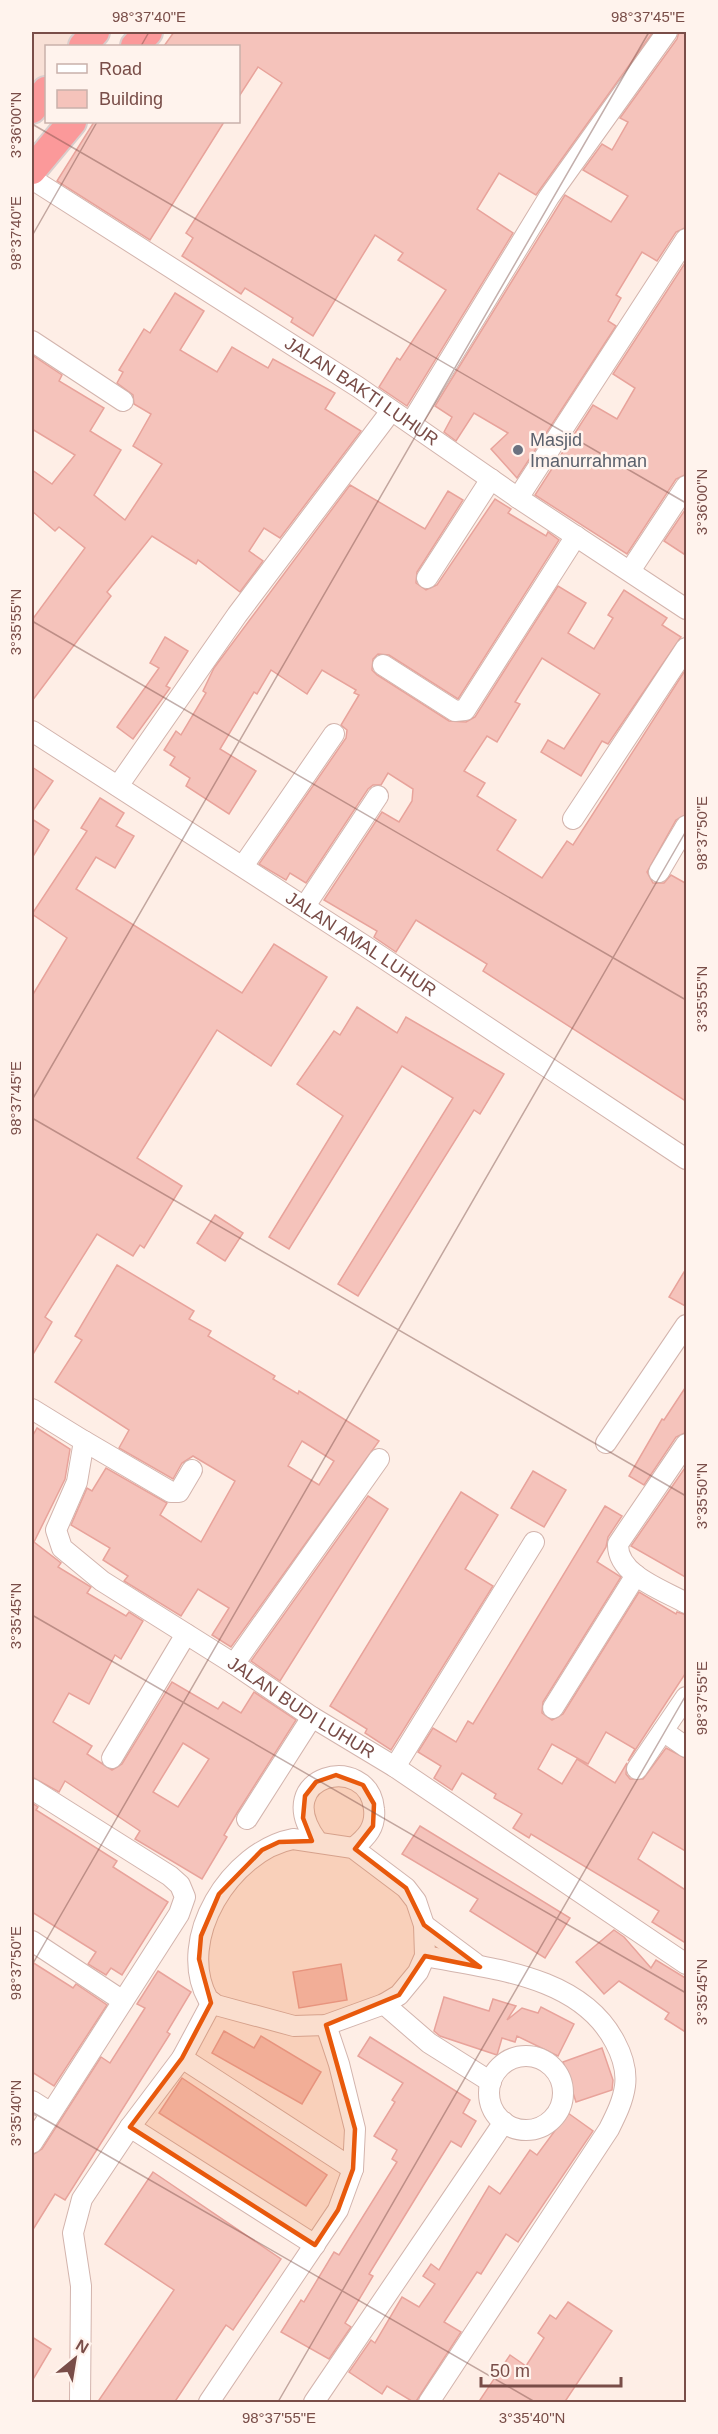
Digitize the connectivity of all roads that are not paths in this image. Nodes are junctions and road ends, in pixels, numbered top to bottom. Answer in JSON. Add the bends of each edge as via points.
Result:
{"nodes":[{"id":1,"x":95,"y":32,"type":"edge"},
{"id":2,"x":667,"y":32,"type":"edge"},
{"id":3,"x":84,"y":45,"type":"edge"},
{"id":4,"x":45,"y":92,"type":"edge"},
{"id":5,"x":32,"y":109,"type":"edge"},
{"id":6,"x":71,"y":123,"type":"edge"},
{"id":7,"x":32,"y":170,"type":"edge"},
{"id":8,"x":32,"y":179,"type":"edge"},
{"id":9,"x":687,"y":239,"type":"edge"},
{"id":10,"x":32,"y":341,"type":"edge"},
{"id":11,"x":123,"y":401,"type":"dead end"},
{"id":12,"x":391,"y":411,"type":"junction"},
{"id":13,"x":411,"y":423,"type":"junction"},
{"id":14,"x":491,"y":479,"type":"junction"},
{"id":15,"x":687,"y":486,"type":"edge"},
{"id":16,"x":518,"y":498,"type":"junction"},
{"id":17,"x":576,"y":536,"type":"junction"},
{"id":18,"x":630,"y":571,"type":"junction"},
{"id":19,"x":427,"y":578,"type":"dead end"},
{"id":20,"x":687,"y":609,"type":"edge"},
{"id":21,"x":687,"y":648,"type":"edge"},
{"id":22,"x":383,"y":665,"type":"dead end"},
{"id":23,"x":32,"y":731,"type":"edge"},
{"id":24,"x":334,"y":734,"type":"dead end"},
{"id":25,"x":118,"y":786,"type":"junction"},
{"id":26,"x":378,"y":796,"type":"dead end"},
{"id":27,"x":573,"y":819,"type":"dead end"},
{"id":28,"x":687,"y":826,"type":"edge"},
{"id":29,"x":243,"y":866,"type":"junction"},
{"id":30,"x":659,"y":872,"type":"dead end"},
{"id":31,"x":305,"y":906,"type":"junction"},
{"id":32,"x":687,"y":1159,"type":"edge"},
{"id":33,"x":687,"y":1325,"type":"edge"},
{"id":34,"x":32,"y":1409,"type":"edge"},
{"id":35,"x":84,"y":1441,"type":"junction"},
{"id":36,"x":606,"y":1443,"type":"dead end"},
{"id":37,"x":687,"y":1444,"type":"edge"},
{"id":38,"x":379,"y":1459,"type":"dead end"},
{"id":39,"x":192,"y":1470,"type":"dead end"},
{"id":40,"x":534,"y":1542,"type":"dead end"},
{"id":41,"x":636,"y":1575,"type":"junction"},
{"id":42,"x":687,"y":1603,"type":"edge"},
{"id":43,"x":186,"y":1634,"type":"junction"},
{"id":44,"x":234,"y":1664,"type":"junction"},
{"id":45,"x":687,"y":1697,"type":"edge"},
{"id":46,"x":553,"y":1708,"type":"dead end"},
{"id":47,"x":312,"y":1717,"type":"junction"},
{"id":48,"x":663,"y":1731,"type":"junction"},
{"id":49,"x":687,"y":1748,"type":"edge"},
{"id":50,"x":112,"y":1758,"type":"dead end"},
{"id":51,"x":395,"y":1767,"type":"junction"},
{"id":52,"x":637,"y":1769,"type":"dead end"},
{"id":53,"x":32,"y":1789,"type":"edge"},
{"id":54,"x":247,"y":1819,"type":"dead end"},
{"id":55,"x":317,"y":1841,"type":"junction"},
{"id":56,"x":353,"y":1848,"type":"junction"},
{"id":57,"x":424,"y":1925,"type":"junction"},
{"id":58,"x":32,"y":1941,"type":"edge"},
{"id":59,"x":425,"y":1956,"type":"junction"},
{"id":60,"x":687,"y":1964,"type":"edge"},
{"id":61,"x":480,"y":1967,"type":"junction"},
{"id":62,"x":123,"y":2001,"type":"junction"},
{"id":63,"x":212,"y":2002,"type":"junction"},
{"id":64,"x":384,"y":2004,"type":"junction"},
{"id":65,"x":326,"y":2025,"type":"junction"},
{"id":66,"x":182,"y":2058,"type":"junction"},
{"id":67,"x":491,"y":2082,"type":"junction"},
{"id":68,"x":32,"y":2101,"type":"edge"},
{"id":69,"x":51,"y":2113,"type":"junction"},
{"id":70,"x":504,"y":2122,"type":"junction"},
{"id":71,"x":130,"y":2127,"type":"junction"},
{"id":72,"x":32,"y":2143,"type":"edge"},
{"id":73,"x":353,"y":2169,"type":"junction"},
{"id":74,"x":315,"y":2245,"type":"junction"},
{"id":75,"x":80,"y":2403,"type":"edge"},
{"id":76,"x":209,"y":2403,"type":"edge"},
{"id":77,"x":314,"y":2403,"type":"edge"},
{"id":78,"x":429,"y":2403,"type":"edge"}],
"edges":[{"from":1,"to":3,"type":"highway"},
{"from":2,"to":13,"type":"street","via":[[549,197]]},
{"from":4,"to":5,"type":"highway"},
{"from":6,"to":7,"type":"highway"},
{"from":8,"to":12,"type":"street","name":"JALAN BAKTI LUHUR"},
{"from":9,"to":16,"type":"street"},
{"from":10,"to":11,"type":"street"},
{"from":12,"to":13,"type":"street","name":"JALAN BAKTI LUHUR"},
{"from":12,"to":25,"type":"street","via":[[237,615]]},
{"from":13,"to":14,"type":"street","name":"JALAN BAKTI LUHUR"},
{"from":14,"to":16,"type":"street","name":"JALAN BAKTI LUHUR"},
{"from":14,"to":19,"type":"street"},
{"from":15,"to":18,"type":"street"},
{"from":16,"to":17,"type":"street","name":"JALAN BAKTI LUHUR"},
{"from":17,"to":18,"type":"street","name":"JALAN BAKTI LUHUR"},
{"from":17,"to":22,"type":"street","via":[[465,710],[456,711]]},
{"from":18,"to":20,"type":"street","name":"JALAN BAKTI LUHUR"},
{"from":21,"to":27,"type":"street"},
{"from":23,"to":25,"type":"street","name":"JALAN AMAL LUHUR"},
{"from":24,"to":29,"type":"street"},
{"from":25,"to":29,"type":"street","name":"JALAN AMAL LUHUR"},
{"from":26,"to":31,"type":"street"},
{"from":28,"to":30,"type":"street"},
{"from":29,"to":31,"type":"street","name":"JALAN AMAL LUHUR"},
{"from":31,"to":32,"type":"street","name":"JALAN AMAL LUHUR"},
{"from":33,"to":36,"type":"street"},
{"from":34,"to":35,"type":"street"},
{"from":35,"to":39,"type":"street","via":[[171,1492],[179,1492]]},
{"from":35,"to":43,"type":"street","name":"JALAN BUDI LUHUR","via":[[77,1482],[56,1530],[62,1548],[102,1581]]},
{"from":37,"to":41,"type":"street","via":[[618,1544],[620,1559]]},
{"from":38,"to":44,"type":"street"},
{"from":40,"to":51,"type":"street"},
{"from":41,"to":42,"type":"street"},
{"from":41,"to":46,"type":"street"},
{"from":43,"to":44,"type":"street","name":"JALAN BUDI LUHUR"},
{"from":43,"to":50,"type":"street"},
{"from":44,"to":47,"type":"street","name":"JALAN BUDI LUHUR"},
{"from":45,"to":48,"type":"street"},
{"from":47,"to":51,"type":"street","name":"JALAN BUDI LUHUR"},
{"from":47,"to":54,"type":"street"},
{"from":48,"to":49,"type":"street"},
{"from":48,"to":52,"type":"street"},
{"from":51,"to":60,"type":"street","name":"JALAN BUDI LUHUR"},
{"from":53,"to":62,"type":"street","via":[[158,1867],[180,1885],[185,1897],[179,1914]]},
{"from":55,"to":56,"type":"street"},
{"from":55,"to":56,"type":"street","via":[[303,1818],[305,1796],[325,1777],[350,1777],[370,1793],[375,1816],[369,1833]]},
{"from":55,"to":63,"type":"street","via":[[293,1839],[270,1846],[247,1863],[219,1894],[208,1914],[200,1947],[202,1979],[206,1996]]},
{"from":56,"to":57,"type":"street","via":[[406,1888],[416,1901]]},
{"from":57,"to":59,"type":"street"},
{"from":57,"to":61,"type":"street"},
{"from":58,"to":62,"type":"street"},
{"from":59,"to":61,"type":"street"},
{"from":59,"to":64,"type":"street","via":[[418,1972],[399,1995]]},
{"from":61,"to":78,"type":"street","via":[[551,1985],[576,1998],[602,2019],[620,2051],[626,2085],[609,2129]]},
{"from":62,"to":69,"type":"street"},
{"from":63,"to":65,"type":"street","via":[[294,2026]]},
{"from":63,"to":66,"type":"street"},
{"from":64,"to":65,"type":"street"},
{"from":64,"to":67,"type":"street","via":[[429,2043]]},
{"from":65,"to":73,"type":"street","via":[[355,2129]]},
{"from":66,"to":71,"type":"street"},
{"from":66,"to":73,"type":"street"},
{"from":67,"to":70,"type":"street","via":[[492,2106]]},
{"from":67,"to":70,"type":"street","via":[[504,2063],[522,2056],[549,2063],[561,2079],[563,2098],[549,2122],[531,2129]]},
{"from":68,"to":69,"type":"street"},
{"from":69,"to":72,"type":"street"},
{"from":70,"to":77,"type":"street"},
{"from":71,"to":74,"type":"street"},
{"from":71,"to":75,"type":"street","via":[[82,2199],[74,2233],[81,2286]]},
{"from":73,"to":74,"type":"street","via":[[338,2210]]},
{"from":74,"to":76,"type":"street"}]}
